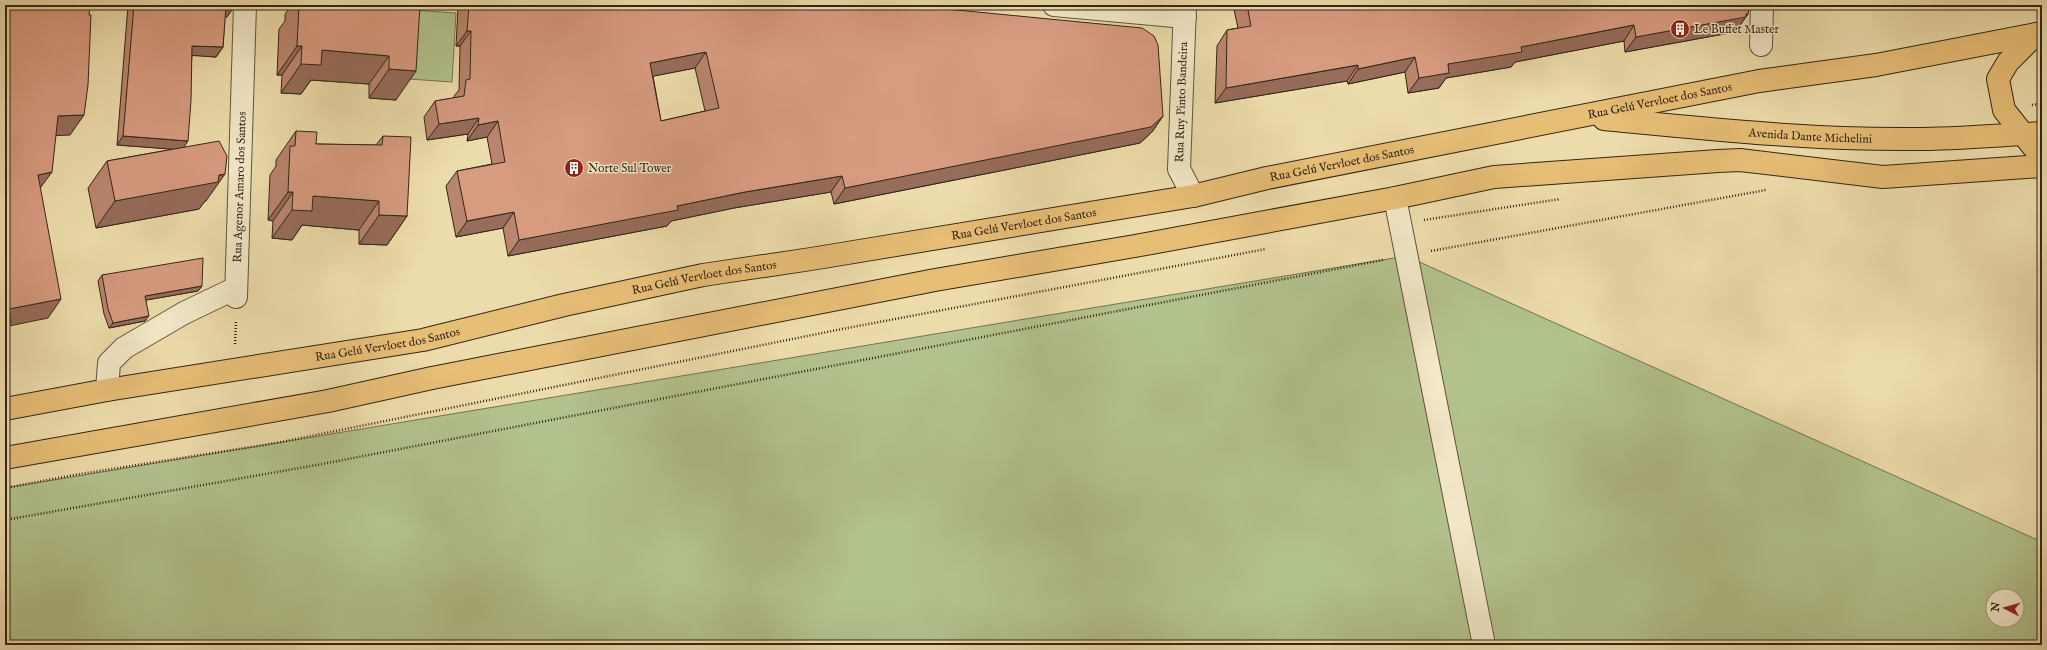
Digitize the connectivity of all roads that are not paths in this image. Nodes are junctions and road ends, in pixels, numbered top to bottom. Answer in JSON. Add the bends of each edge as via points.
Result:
{"nodes":[{"id":1,"x":245,"y":5,"type":"edge"},
{"id":2,"x":1054,"y":5,"type":"edge"},
{"id":3,"x":1762,"y":5,"type":"edge"},
{"id":4,"x":1185,"y":11,"type":"edge"},
{"id":5,"x":2039,"y":33,"type":"edge"},
{"id":6,"x":1761,"y":46,"type":"dead end"},
{"id":7,"x":1579,"y":117,"type":"junction"},
{"id":8,"x":2032,"y":133,"type":"edge"},
{"id":9,"x":2042,"y":158,"type":"edge"},
{"id":10,"x":2042,"y":166,"type":"edge"},
{"id":11,"x":1193,"y":196,"type":"junction"},
{"id":12,"x":1395,"y":198,"type":"junction"},
{"id":13,"x":107,"y":390,"type":"junction"},
{"id":14,"x":5,"y":409,"type":"edge"},
{"id":15,"x":5,"y":458,"type":"edge"},
{"id":16,"x":1484,"y":645,"type":"edge"}],
"edges":[{"from":1,"to":13,"type":"street","name":"Rua Agenor Amaro dos Santos","via":[[236,292],[184,313],[124,348],[109,363]]},
{"from":2,"to":4,"type":"street"},
{"from":3,"to":6,"type":"street"},
{"from":4,"to":11,"type":"street","name":"Rua Ruy Pinto Bandeira","via":[[1179,169]]},
{"from":5,"to":7,"type":"main road","name":"Rua Gelú Vervloet dos Santos","via":[[1876,65],[1760,81]]},
{"from":5,"to":8,"type":"main road","via":[[2008,62],[1998,79],[2004,110]]},
{"from":7,"to":8,"type":"main road","name":"Avenida Dante Michelini","via":[[1782,136],[1915,139]]},
{"from":7,"to":11,"type":"main road","name":"Rua Gelú Vervloet dos Santos","via":[[1275,177]]},
{"from":8,"to":9,"type":"main road"},
{"from":10,"to":12,"type":"main road","via":[[1883,176],[1740,160],[1718,161],[1494,177]]},
{"from":11,"to":13,"type":"main road","name":"Rua Gelú Vervloet dos Santos","via":[[703,275],[564,305],[423,340]]},
{"from":12,"to":15,"type":"main road","via":[[920,283],[432,378],[328,402]]},
{"from":12,"to":16,"type":"street"},
{"from":13,"to":14,"type":"main road","name":"Rua Gelú Vervloet dos Santos"}]}
